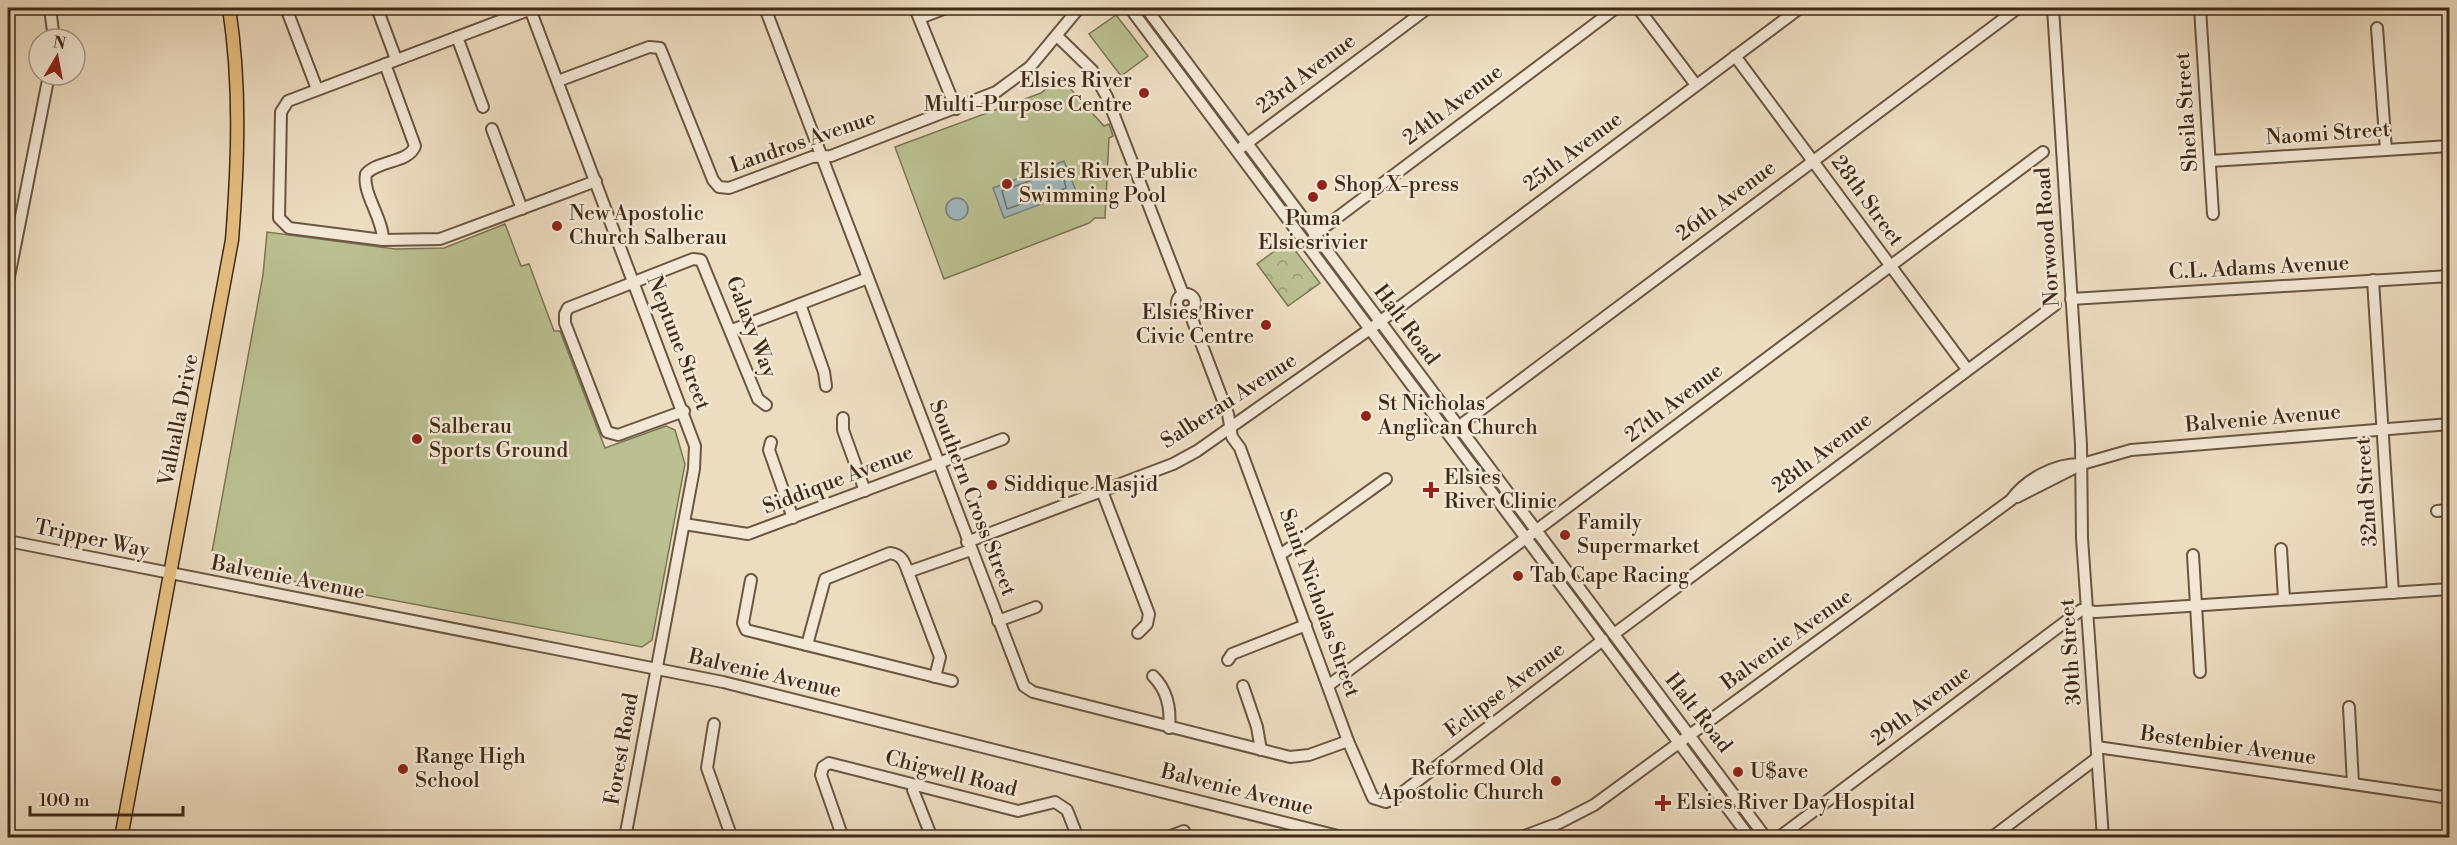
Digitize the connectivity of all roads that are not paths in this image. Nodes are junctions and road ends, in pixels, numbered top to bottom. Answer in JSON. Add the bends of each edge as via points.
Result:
{"nodes":[{"id":1,"x":50,"y":8,"type":"edge"},
{"id":2,"x":229,"y":8,"type":"edge"},
{"id":3,"x":286,"y":8,"type":"edge"},
{"id":4,"x":377,"y":8,"type":"edge"},
{"id":5,"x":532,"y":8,"type":"edge"},
{"id":6,"x":765,"y":8,"type":"edge"},
{"id":7,"x":946,"y":8,"type":"edge"},
{"id":8,"x":1079,"y":8,"type":"edge"},
{"id":9,"x":1130,"y":8,"type":"edge"},
{"id":10,"x":1146,"y":8,"type":"edge"},
{"id":11,"x":1428,"y":8,"type":"edge"},
{"id":12,"x":1616,"y":8,"type":"edge"},
{"id":13,"x":1638,"y":8,"type":"edge"},
{"id":14,"x":1800,"y":8,"type":"edge"},
{"id":15,"x":2018,"y":8,"type":"edge"},
{"id":16,"x":2053,"y":8,"type":"edge"},
{"id":17,"x":2200,"y":8,"type":"edge"},
{"id":18,"x":917,"y":13,"type":"edge"},
{"id":19,"x":52,"y":27,"type":"edge"},
{"id":20,"x":2378,"y":28,"type":"dead end"},
{"id":21,"x":1057,"y":36,"type":"junction"},
{"id":22,"x":457,"y":37,"type":"junction"},
{"id":23,"x":1735,"y":56,"type":"junction"},
{"id":24,"x":396,"y":60,"type":"junction"},
{"id":25,"x":385,"y":64,"type":"junction"},
{"id":26,"x":558,"y":81,"type":"junction"},
{"id":27,"x":1696,"y":85,"type":"junction"},
{"id":28,"x":47,"y":87,"type":"edge"},
{"id":29,"x":317,"y":89,"type":"junction"},
{"id":30,"x":483,"y":107,"type":"dead end"},
{"id":31,"x":956,"y":109,"type":"junction"},
{"id":32,"x":492,"y":129,"type":"dead end"},
{"id":33,"x":1246,"y":144,"type":"junction"},
{"id":34,"x":2450,"y":146,"type":"edge"},
{"id":35,"x":2386,"y":150,"type":"junction"},
{"id":36,"x":1236,"y":151,"type":"junction"},
{"id":37,"x":2043,"y":152,"type":"dead end"},
{"id":38,"x":821,"y":156,"type":"junction"},
{"id":39,"x":1813,"y":161,"type":"junction"},
{"id":40,"x":2210,"y":161,"type":"junction"},
{"id":41,"x":596,"y":181,"type":"junction"},
{"id":42,"x":522,"y":209,"type":"junction"},
{"id":43,"x":2213,"y":214,"type":"dead end"},
{"id":44,"x":1314,"y":235,"type":"junction"},
{"id":45,"x":383,"y":240,"type":"junction"},
{"id":46,"x":1890,"y":265,"type":"junction"},
{"id":47,"x":2450,"y":276,"type":"edge"},
{"id":48,"x":867,"y":278,"type":"junction"},
{"id":49,"x":2373,"y":280,"type":"junction"},
{"id":50,"x":8,"y":282,"type":"edge"},
{"id":51,"x":635,"y":283,"type":"junction"},
{"id":52,"x":2071,"y":299,"type":"junction"},
{"id":53,"x":800,"y":304,"type":"junction"},
{"id":54,"x":2055,"y":305,"type":"dead end"},
{"id":55,"x":1379,"y":321,"type":"junction"},
{"id":56,"x":1370,"y":329,"type":"junction"},
{"id":57,"x":732,"y":330,"type":"junction"},
{"id":58,"x":1967,"y":369,"type":"junction"},
{"id":59,"x":826,"y":386,"type":"dead end"},
{"id":60,"x":766,"y":405,"type":"dead end"},
{"id":61,"x":684,"y":411,"type":"junction"},
{"id":62,"x":843,"y":418,"type":"dead end"},
{"id":63,"x":2450,"y":424,"type":"edge"},
{"id":64,"x":1230,"y":427,"type":"junction"},
{"id":65,"x":1458,"y":427,"type":"junction"},
{"id":66,"x":2382,"y":428,"type":"junction"},
{"id":67,"x":1003,"y":439,"type":"dead end"},
{"id":68,"x":771,"y":442,"type":"dead end"},
{"id":69,"x":937,"y":463,"type":"junction"},
{"id":70,"x":2082,"y":464,"type":"junction"},
{"id":71,"x":1386,"y":479,"type":"dead end"},
{"id":72,"x":865,"y":491,"type":"junction"},
{"id":73,"x":1102,"y":491,"type":"junction"},
{"id":74,"x":2450,"y":510,"type":"edge"},
{"id":75,"x":2437,"y":511,"type":"dead end"},
{"id":76,"x":794,"y":518,"type":"junction"},
{"id":77,"x":684,"y":524,"type":"junction"},
{"id":78,"x":1536,"y":531,"type":"junction"},
{"id":79,"x":1526,"y":538,"type":"junction"},
{"id":80,"x":8,"y":541,"type":"edge"},
{"id":81,"x":969,"y":546,"type":"junction"},
{"id":82,"x":2281,"y":549,"type":"dead end"},
{"id":83,"x":1280,"y":555,"type":"junction"},
{"id":84,"x":2193,"y":555,"type":"dead end"},
{"id":85,"x":908,"y":572,"type":"junction"},
{"id":86,"x":169,"y":574,"type":"junction"},
{"id":87,"x":751,"y":580,"type":"dead end"},
{"id":88,"x":2450,"y":589,"type":"edge"},
{"id":89,"x":2393,"y":593,"type":"junction"},
{"id":90,"x":2284,"y":599,"type":"junction"},
{"id":91,"x":2195,"y":604,"type":"junction"},
{"id":92,"x":1035,"y":607,"type":"dead end"},
{"id":93,"x":2088,"y":611,"type":"junction"},
{"id":94,"x":998,"y":621,"type":"junction"},
{"id":95,"x":1306,"y":625,"type":"junction"},
{"id":96,"x":1138,"y":633,"type":"dead end"},
{"id":97,"x":1614,"y":634,"type":"junction"},
{"id":98,"x":1603,"y":640,"type":"junction"},
{"id":99,"x":807,"y":645,"type":"junction"},
{"id":100,"x":1228,"y":660,"type":"dead end"},
{"id":101,"x":658,"y":669,"type":"junction"},
{"id":102,"x":2200,"y":672,"type":"dead end"},
{"id":103,"x":1153,"y":676,"type":"dead end"},
{"id":104,"x":935,"y":677,"type":"junction"},
{"id":105,"x":2450,"y":679,"type":"edge"},
{"id":106,"x":952,"y":681,"type":"dead end"},
{"id":107,"x":2450,"y":684,"type":"edge"},
{"id":108,"x":1329,"y":685,"type":"junction"},
{"id":109,"x":1242,"y":687,"type":"dead end"},
{"id":110,"x":2349,"y":707,"type":"dead end"},
{"id":111,"x":714,"y":724,"type":"dead end"},
{"id":112,"x":1169,"y":728,"type":"junction"},
{"id":113,"x":1691,"y":735,"type":"junction"},
{"id":114,"x":1348,"y":741,"type":"junction"},
{"id":115,"x":1681,"y":743,"type":"junction"},
{"id":116,"x":1261,"y":750,"type":"junction"},
{"id":117,"x":2097,"y":752,"type":"junction"},
{"id":118,"x":2353,"y":784,"type":"junction"},
{"id":119,"x":914,"y":785,"type":"junction"},
{"id":120,"x":1370,"y":794,"type":"joint"},
{"id":121,"x":2450,"y":798,"type":"edge"},
{"id":122,"x":1184,"y":831,"type":"dead end"},
{"id":123,"x":1301,"y":832,"type":"edge"},
{"id":124,"x":121,"y":837,"type":"edge"},
{"id":125,"x":625,"y":837,"type":"edge"},
{"id":126,"x":732,"y":837,"type":"edge"},
{"id":127,"x":843,"y":837,"type":"edge"},
{"id":128,"x":932,"y":837,"type":"edge"},
{"id":129,"x":1077,"y":837,"type":"edge"},
{"id":130,"x":1166,"y":837,"type":"edge"},
{"id":131,"x":1346,"y":837,"type":"edge"},
{"id":132,"x":1519,"y":837,"type":"edge"},
{"id":133,"x":1750,"y":837,"type":"edge"},
{"id":134,"x":1766,"y":837,"type":"edge"},
{"id":135,"x":1778,"y":837,"type":"edge"},
{"id":136,"x":1991,"y":837,"type":"edge"},
{"id":137,"x":2103,"y":837,"type":"edge"}],
"edges":[{"from":1,"to":19,"type":"street"},
{"from":2,"to":86,"type":"main road","name":"Valhalla Drive","via":[[238,94],[232,240]]},
{"from":3,"to":29,"type":"street"},
{"from":4,"to":24,"type":"street"},
{"from":5,"to":22,"type":"street"},
{"from":5,"to":26,"type":"street","name":"Neptune Street"},
{"from":6,"to":38,"type":"street","name":"Southern Cross Street"},
{"from":7,"to":18,"type":"street"},
{"from":8,"to":21,"type":"street","name":"Landros Avenue"},
{"from":9,"to":36,"type":"street","name":"Halt Road"},
{"from":10,"to":33,"type":"street","name":"Halt Road"},
{"from":11,"to":33,"type":"street","name":"23rd Avenue"},
{"from":12,"to":44,"type":"street","name":"24th Avenue"},
{"from":13,"to":27,"type":"street"},
{"from":14,"to":23,"type":"street","name":"25th Avenue"},
{"from":15,"to":39,"type":"street","name":"26th Avenue"},
{"from":16,"to":52,"type":"street","name":"Norwood Road"},
{"from":17,"to":40,"type":"street","name":"Sheila Street"},
{"from":18,"to":31,"type":"street"},
{"from":20,"to":35,"type":"street"},
{"from":21,"to":31,"type":"street","name":"Landros Avenue","via":[[1008,85]]},
{"from":21,"to":64,"type":"street","name":"Saint Nicholas Street","via":[[1092,70],[1107,97],[1183,294],[1177,304],[1183,311],[1189,311]]},
{"from":22,"to":24,"type":"street"},
{"from":22,"to":30,"type":"street"},
{"from":23,"to":27,"type":"street","name":"25th Avenue"},
{"from":23,"to":39,"type":"street","name":"28th Street"},
{"from":24,"to":25,"type":"street"},
{"from":25,"to":29,"type":"street"},
{"from":25,"to":45,"type":"street","via":[[415,146],[410,154],[373,167],[366,174],[366,185],[383,227]]},
{"from":26,"to":38,"type":"street","name":"Landros Avenue","via":[[656,47],[664,55],[719,187],[729,188]]},
{"from":26,"to":41,"type":"street","name":"Neptune Street"},
{"from":27,"to":55,"type":"street","name":"25th Avenue"},
{"from":28,"to":50,"type":"street"},
{"from":29,"to":45,"type":"street","via":[[288,101],[282,108],[279,218],[289,228]]},
{"from":31,"to":38,"type":"street","name":"Landros Avenue","via":[[831,156]]},
{"from":32,"to":42,"type":"street"},
{"from":33,"to":36,"type":"street","name":"23rd Avenue"},
{"from":33,"to":44,"type":"street","name":"Halt Road"},
{"from":34,"to":35,"type":"street","name":"Naomi Street"},
{"from":35,"to":40,"type":"street","name":"Naomi Street"},
{"from":36,"to":56,"type":"street","name":"Halt Road"},
{"from":37,"to":46,"type":"street","name":"27th Avenue"},
{"from":38,"to":48,"type":"street","name":"Southern Cross Street"},
{"from":39,"to":46,"type":"street","name":"28th Street"},
{"from":39,"to":65,"type":"street","name":"26th Avenue"},
{"from":40,"to":43,"type":"street","name":"Sheila Street"},
{"from":41,"to":42,"type":"street"},
{"from":41,"to":51,"type":"street","name":"Neptune Street"},
{"from":42,"to":45,"type":"street","via":[[447,237]]},
{"from":44,"to":55,"type":"street","name":"Halt Road"},
{"from":46,"to":58,"type":"street","name":"28th Street"},
{"from":46,"to":78,"type":"street","name":"27th Avenue"},
{"from":47,"to":49,"type":"street","name":"C.L. Adams Avenue"},
{"from":48,"to":53,"type":"street"},
{"from":48,"to":69,"type":"street","name":"Southern Cross Street"},
{"from":49,"to":52,"type":"street","name":"C.L. Adams Avenue"},
{"from":49,"to":66,"type":"street","name":"32nd Street"},
{"from":51,"to":57,"type":"street","name":"Galaxy Way","via":[[693,259],[702,260]]},
{"from":51,"to":61,"type":"street","name":"Neptune Street"},
{"from":51,"to":61,"type":"street","name":"Galaxy Way","via":[[574,304],[565,314],[604,428],[609,434],[618,435]]},
{"from":52,"to":70,"type":"street","name":"Norwood Road"},
{"from":53,"to":57,"type":"street"},
{"from":53,"to":59,"type":"street"},
{"from":54,"to":58,"type":"street","name":"28th Avenue"},
{"from":55,"to":56,"type":"street","name":"25th Avenue"},
{"from":55,"to":65,"type":"street","name":"Halt Road"},
{"from":56,"to":64,"type":"street","name":"Salberau Avenue"},
{"from":56,"to":79,"type":"street","name":"Halt Road"},
{"from":57,"to":60,"type":"street","name":"Galaxy Way","via":[[758,399]]},
{"from":58,"to":97,"type":"street","name":"28th Avenue"},
{"from":61,"to":77,"type":"street","name":"Neptune Street","via":[[696,454]]},
{"from":62,"to":72,"type":"street","via":[[843,430]]},
{"from":63,"to":66,"type":"street","name":"Balvenie Avenue"},
{"from":64,"to":73,"type":"street","name":"Salberau Avenue","via":[[1185,458]]},
{"from":64,"to":83,"type":"street","name":"Saint Nicholas Street"},
{"from":65,"to":78,"type":"street","name":"Halt Road"},
{"from":66,"to":70,"type":"street","name":"Balvenie Avenue","via":[[2153,447],[2106,455]]},
{"from":66,"to":89,"type":"street","name":"32nd Street"},
{"from":67,"to":69,"type":"street","name":"Siddique Avenue"},
{"from":68,"to":76,"type":"street","via":[[769,450]]},
{"from":69,"to":72,"type":"street","name":"Siddique Avenue"},
{"from":69,"to":81,"type":"street","name":"Southern Cross Street"},
{"from":70,"to":93,"type":"street","name":"30th Street","via":[[2080,496]]},
{"from":70,"to":113,"type":"street","name":"Balvenie Avenue","via":[[2063,465],[2026,484],[2011,500]]},
{"from":71,"to":83,"type":"street"},
{"from":72,"to":76,"type":"street","name":"Siddique Avenue"},
{"from":73,"to":81,"type":"street","name":"Salberau Avenue"},
{"from":73,"to":96,"type":"street","via":[[1149,614],[1147,624]]},
{"from":74,"to":75,"type":"street"},
{"from":76,"to":77,"type":"street","name":"Siddique Avenue","via":[[748,534]]},
{"from":77,"to":101,"type":"street","name":"Neptune Street"},
{"from":78,"to":79,"type":"street","name":"27th Avenue"},
{"from":78,"to":97,"type":"street","name":"Halt Road"},
{"from":79,"to":98,"type":"street","name":"Halt Road"},
{"from":79,"to":108,"type":"street","name":"27th Avenue"},
{"from":80,"to":86,"type":"street","name":"Tripper Way"},
{"from":81,"to":85,"type":"street","name":"Salberau Avenue"},
{"from":81,"to":94,"type":"street","name":"Southern Cross Street"},
{"from":82,"to":90,"type":"street"},
{"from":83,"to":95,"type":"street","name":"Saint Nicholas Street"},
{"from":84,"to":91,"type":"street"},
{"from":85,"to":99,"type":"street","via":[[904,560],[890,553],[825,579]]},
{"from":85,"to":104,"type":"street","via":[[940,657]]},
{"from":86,"to":101,"type":"street","name":"Balvenie Avenue"},
{"from":86,"to":124,"type":"main road","name":"Valhalla Drive"},
{"from":87,"to":99,"type":"street","via":[[743,623],[746,630]]},
{"from":88,"to":89,"type":"street"},
{"from":89,"to":90,"type":"street"},
{"from":90,"to":91,"type":"street"},
{"from":91,"to":93,"type":"street"},
{"from":91,"to":102,"type":"street"},
{"from":92,"to":94,"type":"street"},
{"from":93,"to":117,"type":"street","name":"30th Street"},
{"from":93,"to":135,"type":"street","name":"29th Avenue","via":[[2081,610]]},
{"from":94,"to":112,"type":"street","name":"Southern Cross Street","via":[[1020,678],[1032,692]]},
{"from":95,"to":100,"type":"street","via":[[1232,654]]},
{"from":95,"to":108,"type":"street","name":"Saint Nicholas Street"},
{"from":97,"to":113,"type":"street","name":"Halt Road"},
{"from":98,"to":115,"type":"street","name":"Halt Road"},
{"from":98,"to":120,"type":"street","name":"Eclipse Avenue","via":[[1395,798],[1386,802]]},
{"from":99,"to":104,"type":"street"},
{"from":101,"to":123,"type":"street","name":"Balvenie Avenue","via":[[723,682]]},
{"from":101,"to":125,"type":"street","name":"Forest Road"},
{"from":103,"to":112,"type":"street","via":[[1162,684],[1171,712]]},
{"from":104,"to":106,"type":"street"},
{"from":105,"to":107,"type":"street"},
{"from":108,"to":114,"type":"street","name":"Saint Nicholas Street"},
{"from":109,"to":116,"type":"street"},
{"from":110,"to":118,"type":"street"},
{"from":111,"to":126,"type":"street","via":[[707,768]]},
{"from":112,"to":116,"type":"street","name":"Southern Cross Street"},
{"from":113,"to":115,"type":"street","name":"Balvenie Avenue"},
{"from":113,"to":134,"type":"street","name":"Halt Road"},
{"from":114,"to":116,"type":"street","name":"Southern Cross Street","via":[[1299,757]]},
{"from":114,"to":120,"type":"street","name":"Saint Nicholas Street"},
{"from":115,"to":132,"type":"street","name":"Balvenie Avenue","via":[[1594,805]]},
{"from":115,"to":133,"type":"street","name":"Halt Road"},
{"from":117,"to":118,"type":"street","name":"Bestenbier Avenue"},
{"from":117,"to":136,"type":"street"},
{"from":117,"to":137,"type":"street","name":"30th Street"},
{"from":118,"to":121,"type":"street","name":"Bestenbier Avenue"},
{"from":119,"to":127,"type":"street","name":"Chigwell Road","via":[[829,764],[823,767],[821,775]]},
{"from":119,"to":128,"type":"street"},
{"from":119,"to":129,"type":"street","name":"Chigwell Road","via":[[1020,811],[1047,802],[1059,803],[1067,810]]},
{"from":122,"to":130,"type":"street"},
{"from":123,"to":131,"type":"street","name":"Balvenie Avenue"}]}
